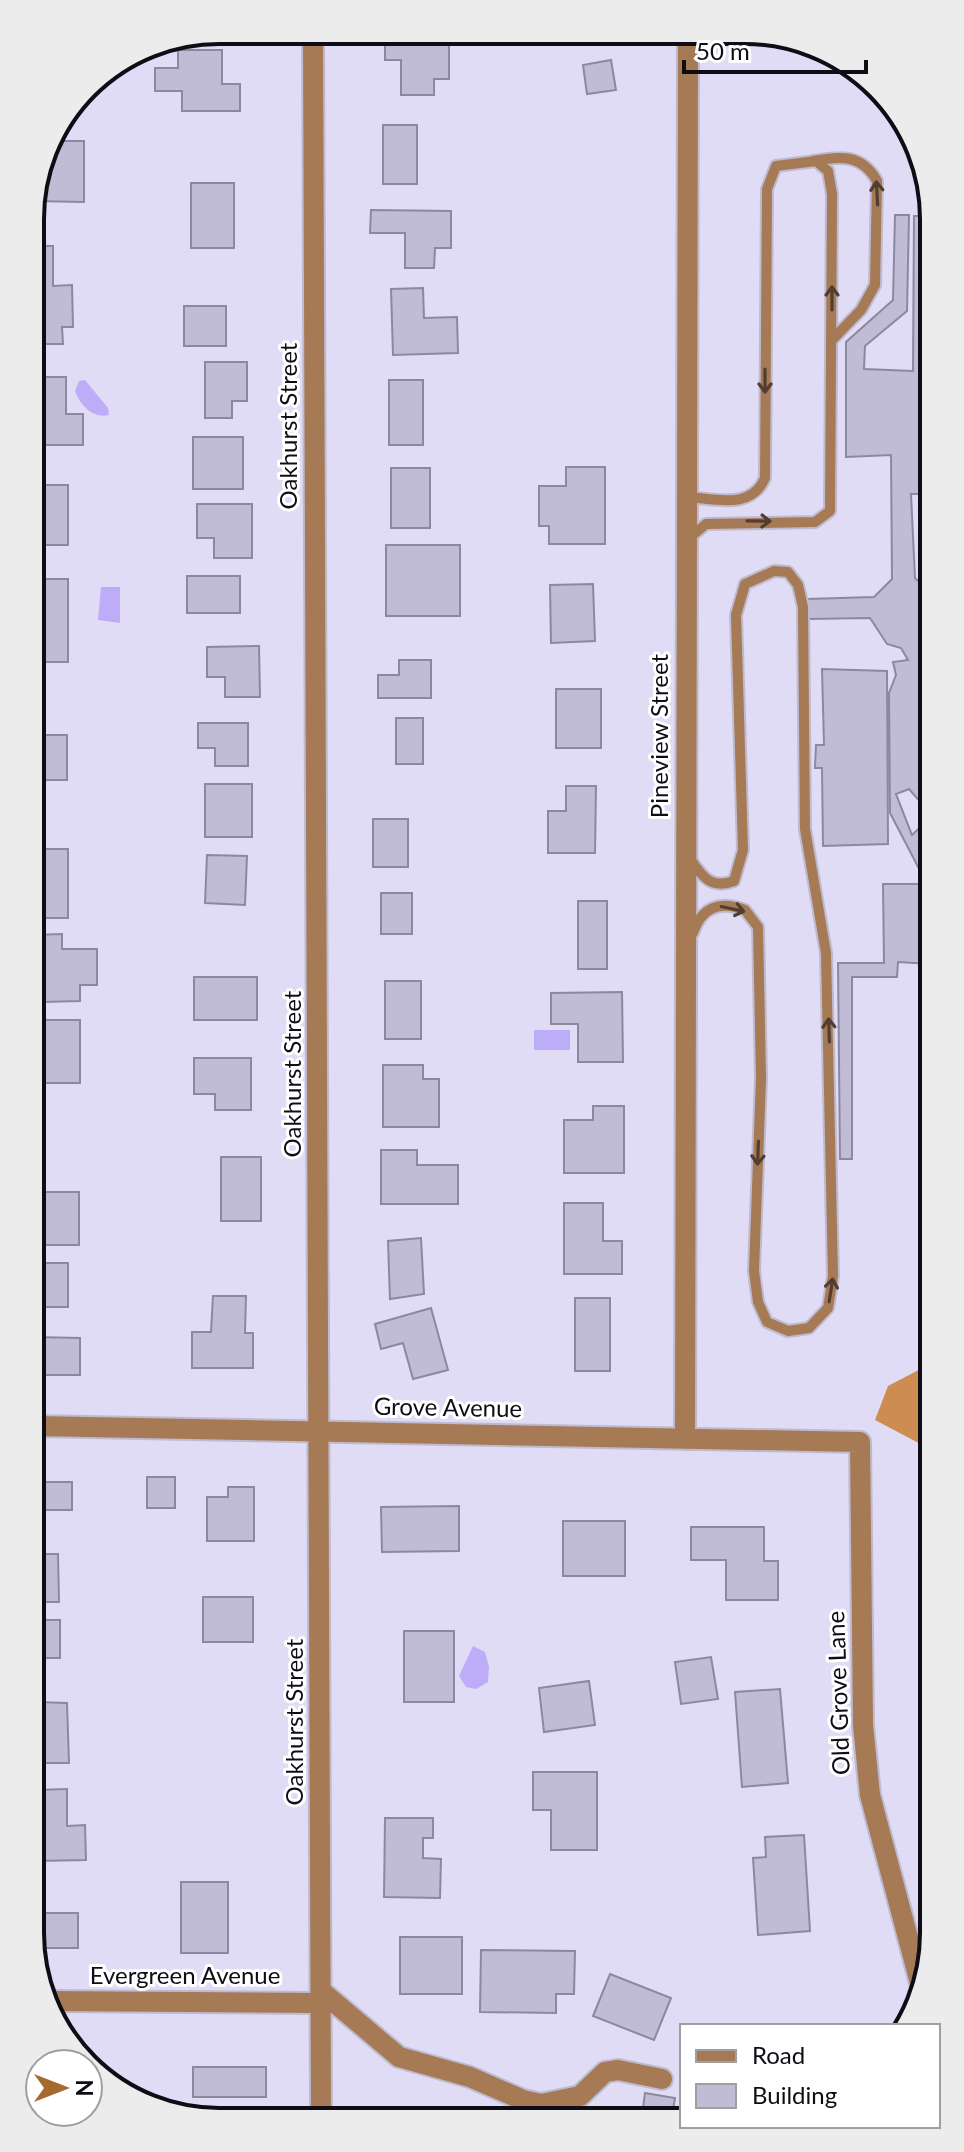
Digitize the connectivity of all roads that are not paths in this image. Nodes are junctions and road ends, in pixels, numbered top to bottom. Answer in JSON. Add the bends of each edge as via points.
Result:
{"nodes":[{"id":1,"x":313,"y":44,"type":"edge"},
{"id":2,"x":688,"y":44,"type":"edge"},
{"id":3,"x":813,"y":161,"type":"junction"},
{"id":4,"x":832,"y":340,"type":"junction"},
{"id":5,"x":687,"y":497,"type":"junction"},
{"id":6,"x":687,"y":540,"type":"junction"},
{"id":7,"x":686,"y":853,"type":"junction"},
{"id":8,"x":686,"y":954,"type":"junction"},
{"id":9,"x":44,"y":1426,"type":"edge"},
{"id":10,"x":321,"y":1432,"type":"junction"},
{"id":11,"x":685,"y":1439,"type":"junction"},
{"id":12,"x":860,"y":1442,"type":"joint"},
{"id":13,"x":916,"y":1969,"type":"edge"},
{"id":14,"x":321,"y":1997,"type":"junction"},
{"id":15,"x":57,"y":2001,"type":"edge"},
{"id":16,"x":662,"y":2079,"type":"dead end"},
{"id":17,"x":321,"y":2108,"type":"edge"}],
"edges":[{"from":1,"to":10,"type":"street","name":"Oakhurst Street"},
{"from":2,"to":5,"type":"street","name":"Pineview Street"},
{"from":4,"to":3,"type":"lane","one_way":true,"via":[[832,194],[828,171]]},
{"from":4,"to":3,"type":"lane","one_way":true,"via":[[861,310],[875,285],[877,181],[869,166],[844,156]]},
{"from":3,"to":5,"type":"lane","one_way":true,"via":[[776,166],[767,189],[765,478],[759,493],[747,500]]},
{"from":6,"to":4,"type":"lane","one_way":true,"via":[[706,524],[815,522],[830,511]]},
{"from":5,"to":6,"type":"street","name":"Pineview Street"},
{"from":6,"to":7,"type":"street","name":"Pineview Street"},
{"from":7,"to":8,"type":"street","name":"Pineview Street"},
{"from":8,"to":7,"type":"lane","one_way":true,"via":[[698,916],[709,908],[735,906],[758,927],[761,1078],[754,1271],[767,1322],[788,1331],[809,1328],[828,1308],[833,1276],[830,1081],[826,953],[805,829],[803,607],[798,585],[788,572],[774,571],[745,584],[736,615],[743,850],[734,881],[705,880]]},
{"from":8,"to":11,"type":"street","name":"Pineview Street"},
{"from":9,"to":10,"type":"street","name":"Grove Avenue"},
{"from":10,"to":11,"type":"street","name":"Grove Avenue"},
{"from":10,"to":14,"type":"street","name":"Oakhurst Street"},
{"from":11,"to":12,"type":"street","name":"Grove Avenue"},
{"from":12,"to":13,"type":"street","name":"Old Grove Lane","via":[[863,1725],[870,1795]]},
{"from":14,"to":15,"type":"street","name":"Evergreen Avenue"},
{"from":14,"to":16,"type":"street","via":[[399,2057],[470,2077],[523,2100],[541,2104],[580,2096],[605,2072],[618,2070]]},
{"from":14,"to":17,"type":"street","name":"Oakhurst Street"}]}
